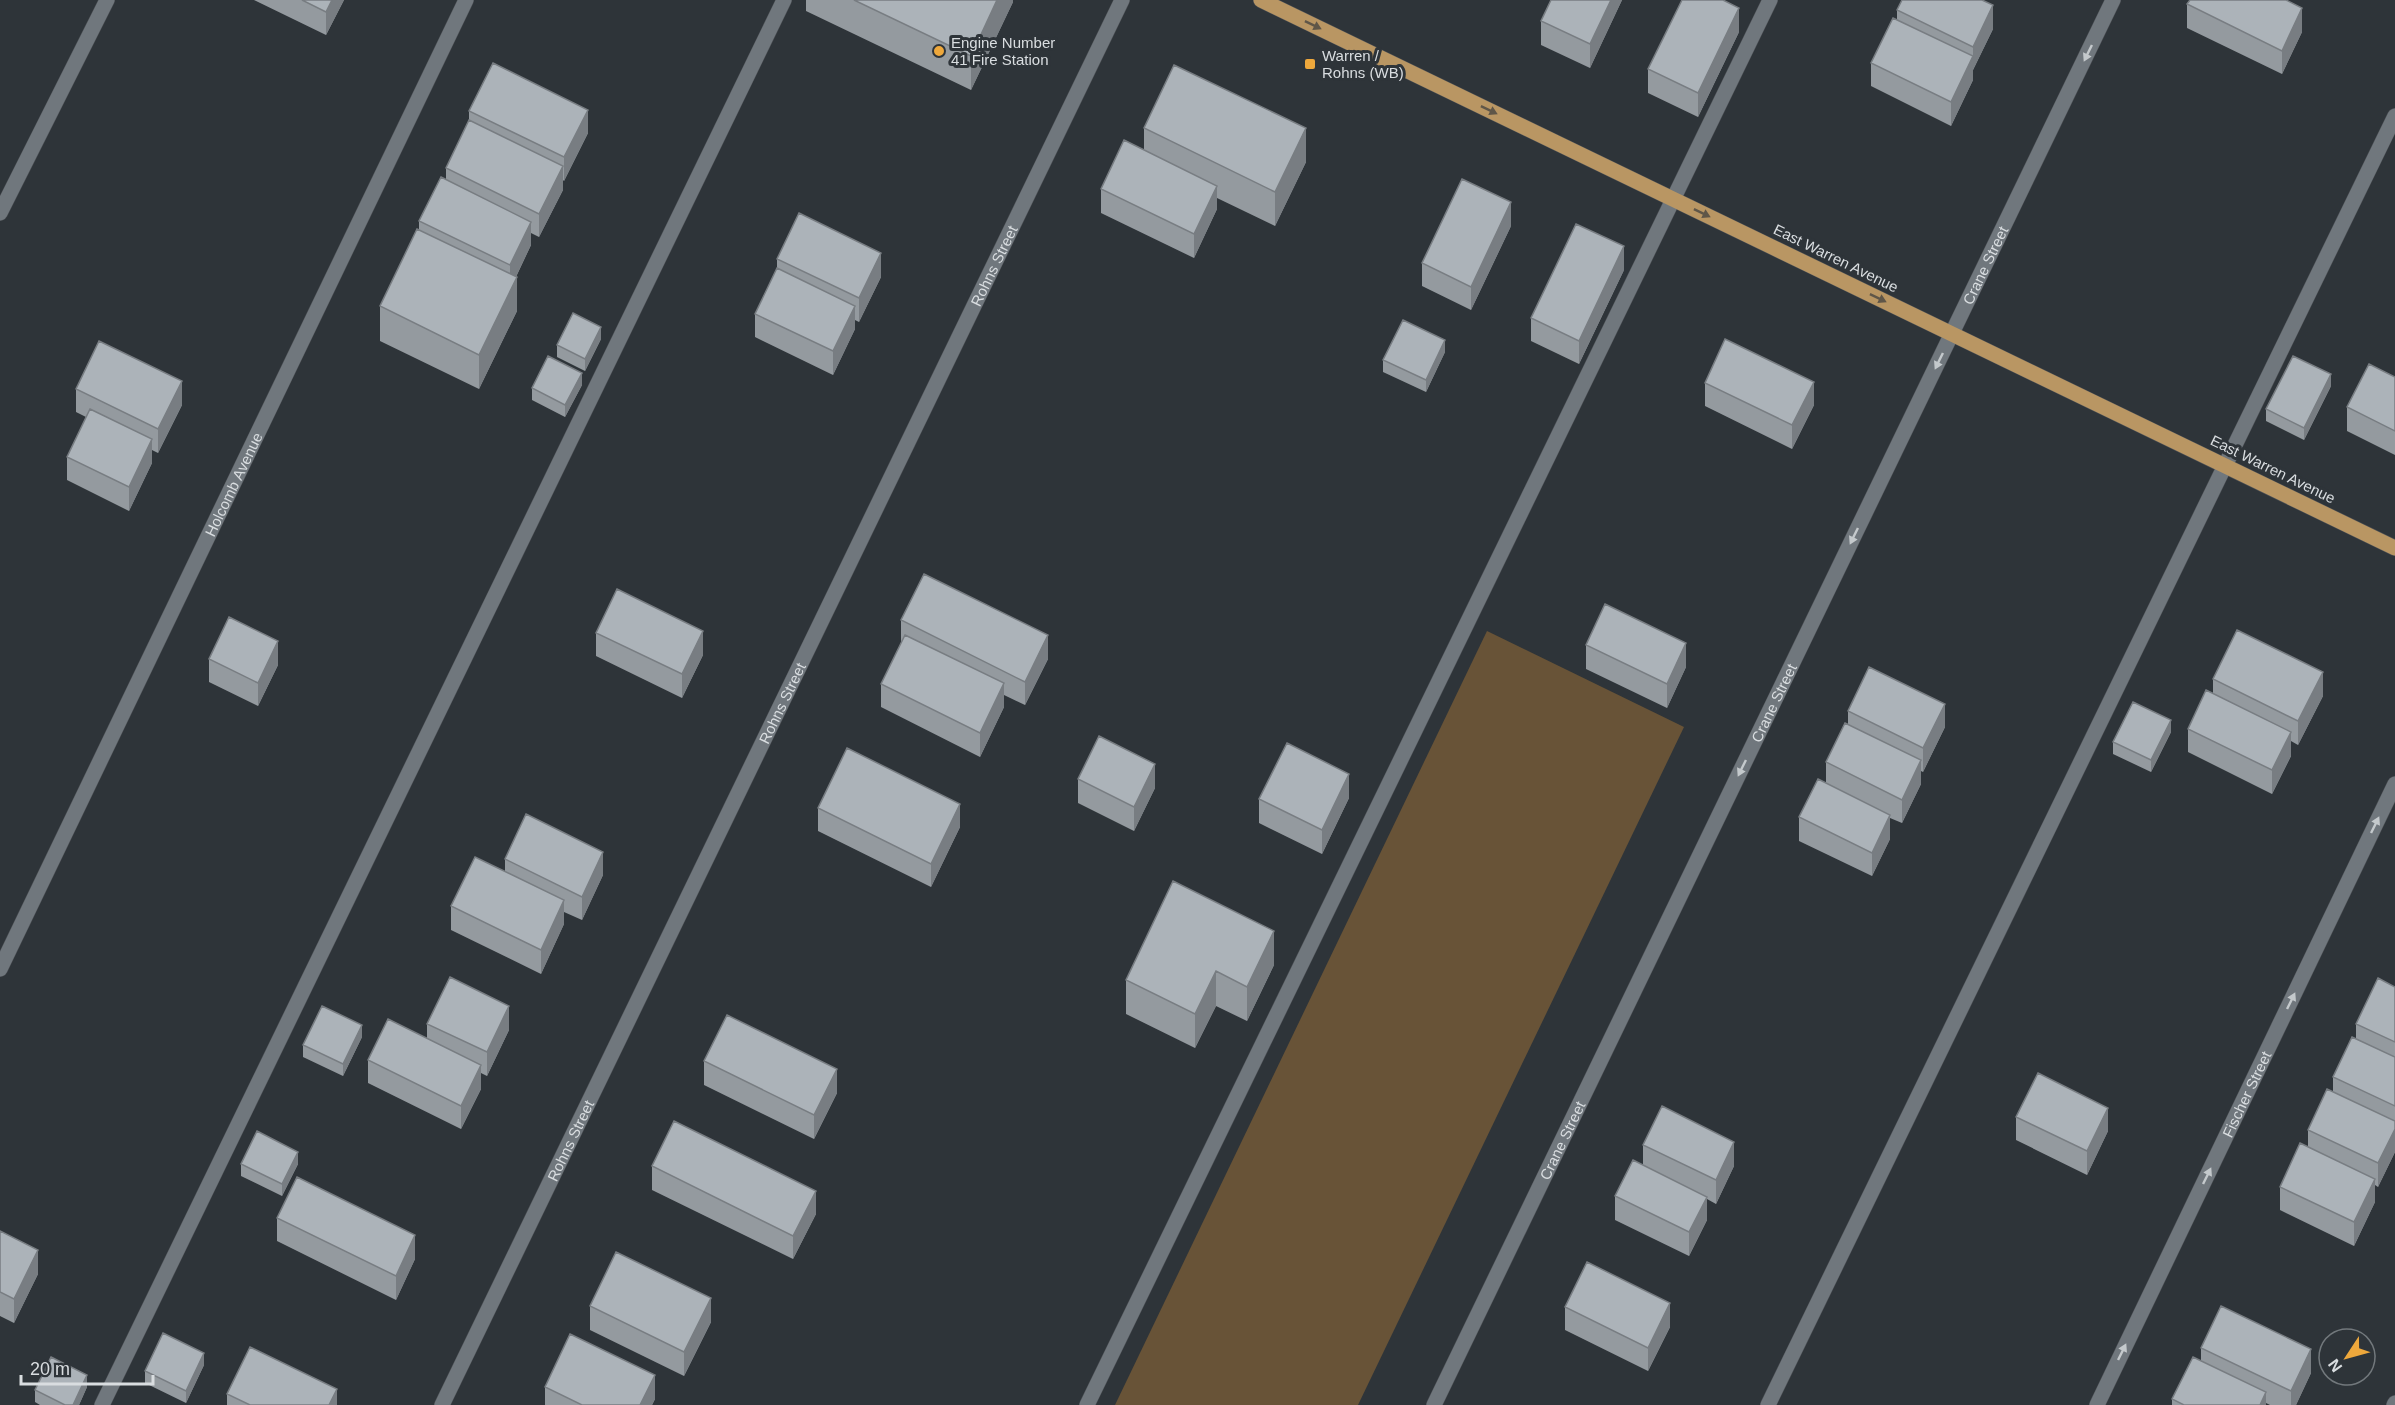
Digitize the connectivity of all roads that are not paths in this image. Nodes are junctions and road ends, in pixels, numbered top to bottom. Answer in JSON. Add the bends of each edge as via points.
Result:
{"nodes":[{"id":1,"x":107,"y":0,"type":"edge"},
{"id":2,"x":466,"y":0,"type":"edge"},
{"id":3,"x":784,"y":0,"type":"edge"},
{"id":4,"x":1122,"y":0,"type":"edge"},
{"id":5,"x":1261,"y":0,"type":"edge"},
{"id":6,"x":1770,"y":0,"type":"edge"},
{"id":7,"x":2113,"y":0,"type":"edge"},
{"id":8,"x":2395,"y":116,"type":"edge"},
{"id":9,"x":1675,"y":200,"type":"junction"},
{"id":10,"x":0,"y":213,"type":"edge"},
{"id":11,"x":1952,"y":334,"type":"junction"},
{"id":12,"x":2225,"y":465,"type":"junction"},
{"id":13,"x":2395,"y":548,"type":"edge"},
{"id":14,"x":2395,"y":784,"type":"edge"},
{"id":15,"x":0,"y":969,"type":"edge"},
{"id":16,"x":102,"y":1405,"type":"edge"},
{"id":17,"x":442,"y":1405,"type":"edge"},
{"id":18,"x":1087,"y":1405,"type":"edge"},
{"id":19,"x":1434,"y":1405,"type":"edge"},
{"id":20,"x":1768,"y":1405,"type":"edge"},
{"id":21,"x":2097,"y":1405,"type":"edge"}],
"edges":[{"from":1,"to":10,"type":"street"},
{"from":2,"to":15,"type":"street","name":"Holcomb Avenue"},
{"from":3,"to":16,"type":"street"},
{"from":4,"to":17,"type":"street","name":"Rohns Street"},
{"from":5,"to":9,"type":"main road","name":"East Warren Avenue","one_way":true},
{"from":6,"to":9,"type":"street"},
{"from":7,"to":11,"type":"street","name":"Crane Street","one_way":true},
{"from":8,"to":12,"type":"street"},
{"from":9,"to":11,"type":"main road","name":"East Warren Avenue","one_way":true},
{"from":9,"to":18,"type":"street"},
{"from":11,"to":12,"type":"main road","name":"East Warren Avenue"},
{"from":11,"to":19,"type":"street","name":"Crane Street","one_way":true},
{"from":12,"to":13,"type":"main road","name":"East Warren Avenue"},
{"from":12,"to":20,"type":"street"},
{"from":21,"to":14,"type":"street","name":"Fischer Street","one_way":true}]}
